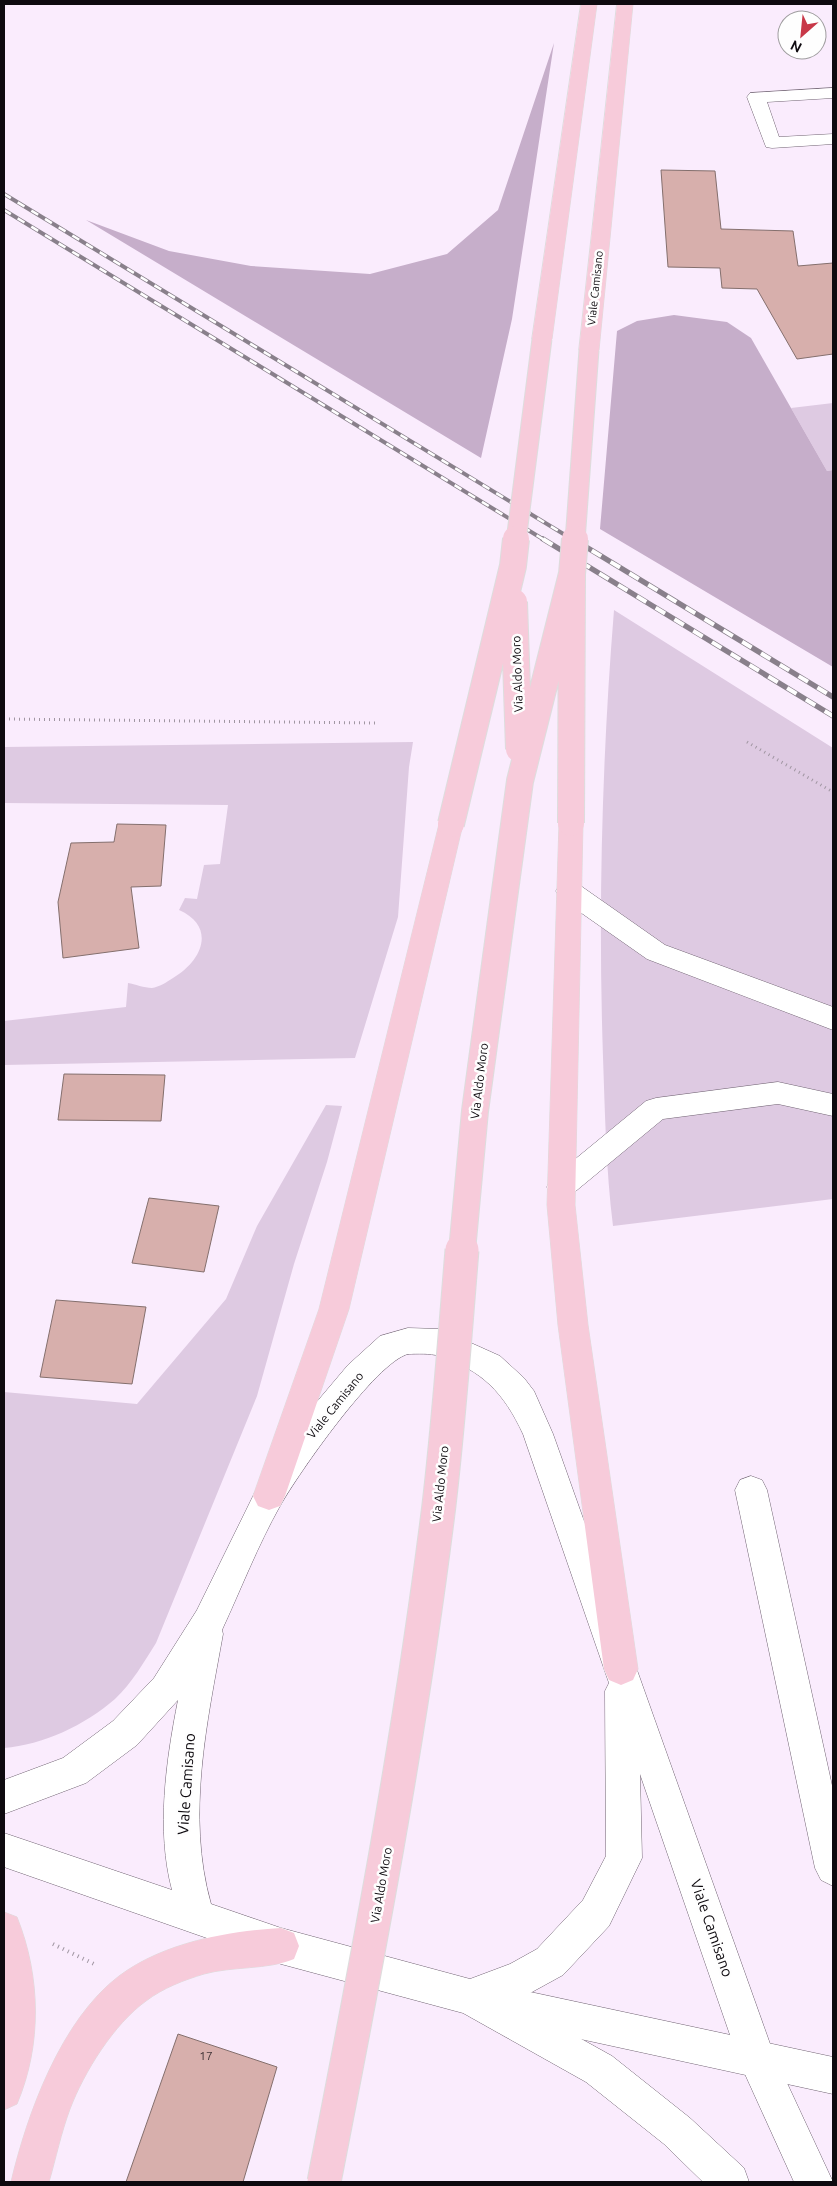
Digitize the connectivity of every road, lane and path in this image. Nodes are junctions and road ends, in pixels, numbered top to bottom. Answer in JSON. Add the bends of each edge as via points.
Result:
{"nodes":[{"id":1,"x":589,"y":4,"type":"edge"},
{"id":2,"x":626,"y":4,"type":"edge"},
{"id":3,"x":833,"y":93,"type":"edge"},
{"id":4,"x":833,"y":139,"type":"edge"},
{"id":5,"x":513,"y":566,"type":"junction"},
{"id":6,"x":572,"y":574,"type":"junction"},
{"id":7,"x":4,"y":719,"type":"edge"},
{"id":8,"x":376,"y":723,"type":"dead end"},
{"id":9,"x":747,"y":742,"type":"dead end"},
{"id":10,"x":520,"y":782,"type":"junction"},
{"id":11,"x":833,"y":792,"type":"edge"},
{"id":12,"x":569,"y":891,"type":"junction"},
{"id":13,"x":833,"y":1020,"type":"edge"},
{"id":14,"x":833,"y":1106,"type":"edge"},
{"id":15,"x":562,"y":1188,"type":"junction"},
{"id":16,"x":751,"y":1490,"type":"dead end"},
{"id":17,"x":269,"y":1496,"type":"junction"},
{"id":18,"x":209,"y":1621,"type":"junction"},
{"id":19,"x":621,"y":1669,"type":"junction"},
{"id":20,"x":4,"y":1797,"type":"edge"},
{"id":21,"x":4,"y":1850,"type":"edge"},
{"id":22,"x":833,"y":1868,"type":"edge"},
{"id":23,"x":197,"y":1917,"type":"junction"},
{"id":24,"x":4,"y":1930,"type":"edge"},
{"id":25,"x":47,"y":1942,"type":"dead end"},
{"id":26,"x":282,"y":1946,"type":"junction"},
{"id":27,"x":126,"y":1993,"type":"junction"},
{"id":28,"x":470,"y":1997,"type":"junction"},
{"id":29,"x":758,"y":2061,"type":"junction"},
{"id":30,"x":833,"y":2076,"type":"edge"},
{"id":31,"x":4,"y":2091,"type":"edge"},
{"id":32,"x":30,"y":2182,"type":"edge"},
{"id":33,"x":324,"y":2182,"type":"edge"},
{"id":34,"x":730,"y":2182,"type":"edge"},
{"id":35,"x":814,"y":2182,"type":"edge"}],
"edges":[{"from":1,"to":5,"type":"main road","bridge":true},
{"from":2,"to":6,"type":"main road","name":"Viale Camisano","bridge":true,"via":[[589,350]]},
{"from":3,"to":4,"type":"main road","via":[[756,98],[772,143]]},
{"from":5,"to":10,"type":"main road","name":"Via Aldo Moro","bridge":true},
{"from":5,"to":17,"type":"main road","bridge":true,"via":[[334,1309]]},
{"from":6,"to":10,"type":"main road","name":"Via Aldo Moro","bridge":true},
{"from":6,"to":12,"type":"main road","bridge":true},
{"from":7,"to":8,"type":"path"},
{"from":9,"to":11,"type":"path"},
{"from":10,"to":33,"type":"main road","name":"Via Aldo Moro","bridge":true,"via":[[475,1111],[438,1514],[379,1900]]},
{"from":12,"to":13,"type":"main road","via":[[656,952]]},
{"from":12,"to":15,"type":"main road"},
{"from":14,"to":15,"type":"main road","via":[[778,1093],[656,1110]]},
{"from":15,"to":19,"type":"main road","via":[[572,1325]]},
{"from":16,"to":22,"type":"main road"},
{"from":17,"to":18,"type":"main road","name":"Viale Camisano"},
{"from":17,"to":19,"type":"main road","name":"Viale Camisano","via":[[321,1420],[359,1374],[391,1345],[408,1341],[440,1342],[489,1365],[523,1401],[538,1434]]},
{"from":18,"to":20,"type":"main road","name":"Viale Camisano","via":[[166,1688],[125,1733],[74,1771]]},
{"from":18,"to":23,"type":"main road","name":"Viale Camisano","via":[[189,1732],[180,1838],[188,1891]]},
{"from":19,"to":28,"type":"main road","name":"Viale Camisano","via":[[624,1858],[596,1913],[550,1962],[519,1979]]},
{"from":19,"to":29,"type":"main road","name":"Viale Camisano"},
{"from":21,"to":23,"type":"main road"},
{"from":23,"to":26,"type":"main road"},
{"from":24,"to":31,"type":"main road","via":[[16,1992],[17,2035]]},
{"from":25,"to":27,"type":"path","via":[[90,1961]]},
{"from":26,"to":27,"type":"main road","via":[[214,1952],[175,1966]]},
{"from":26,"to":28,"type":"main road"},
{"from":27,"to":32,"type":"main road","via":[[89,2039],[64,2081],[45,2127]]},
{"from":28,"to":29,"type":"main road"},
{"from":28,"to":34,"type":"main road","via":[[599,2069],[677,2131]]},
{"from":29,"to":30,"type":"main road"},
{"from":29,"to":35,"type":"main road","name":"Viale Camisano"}]}
